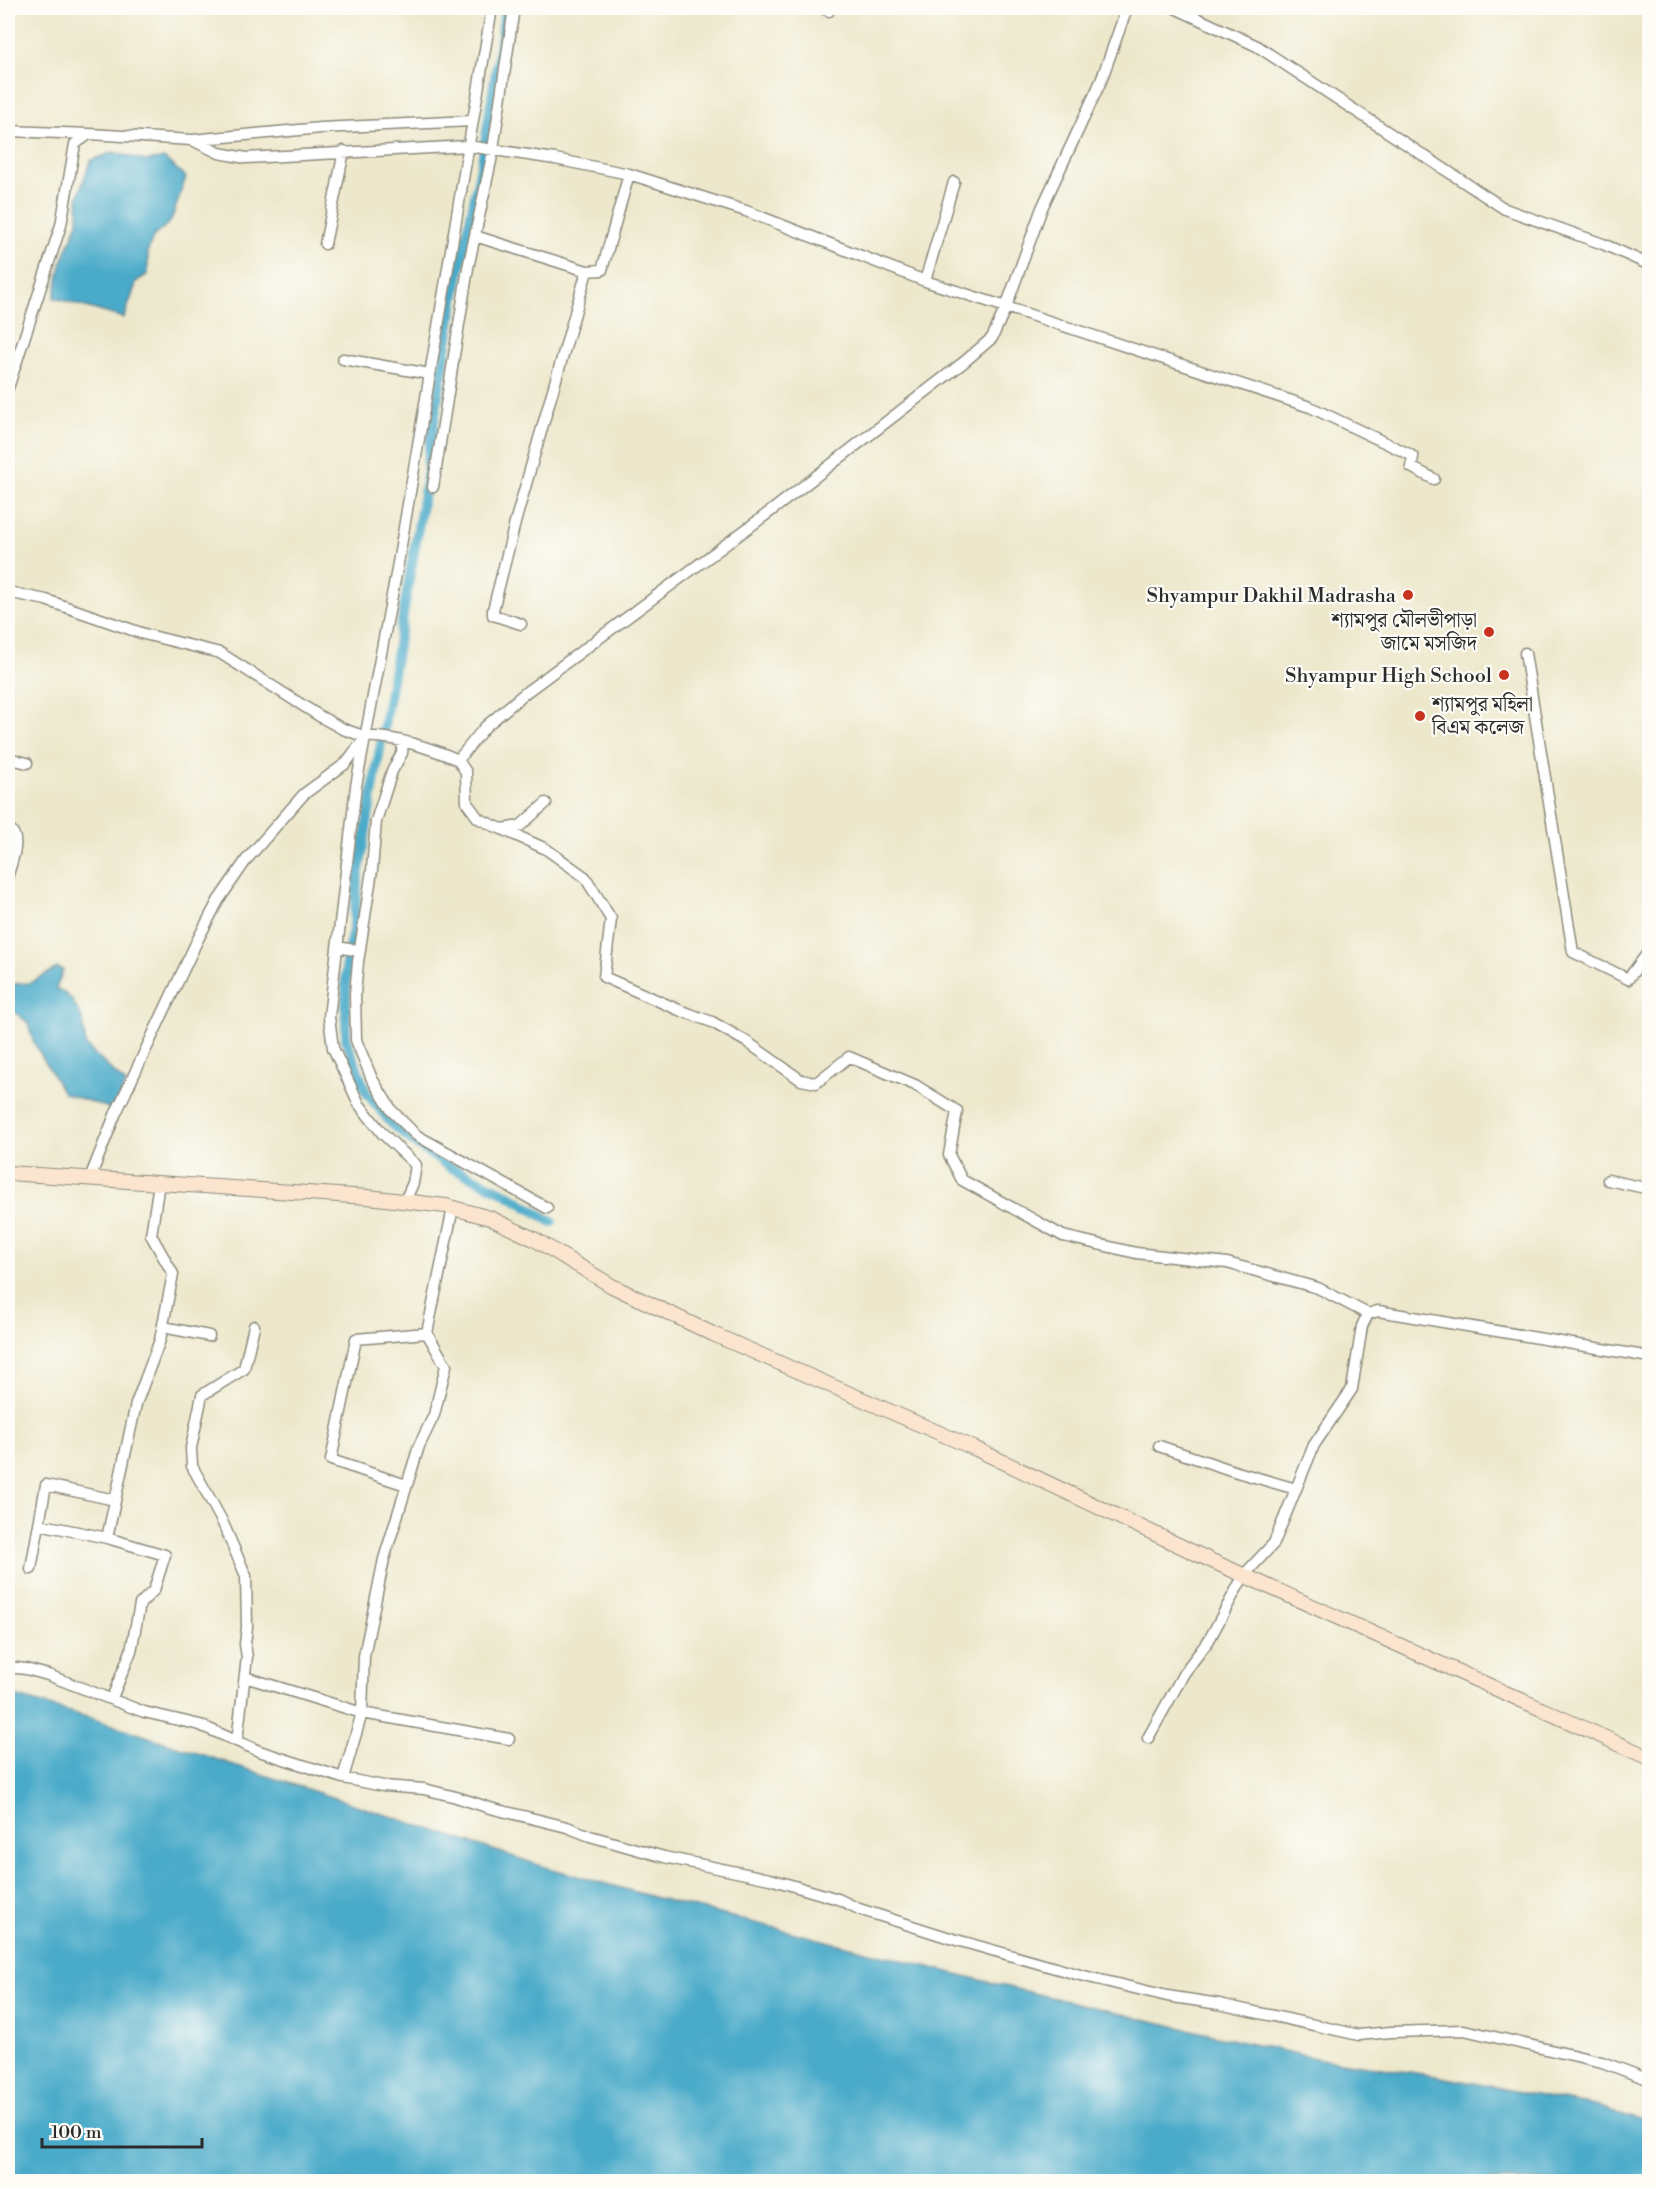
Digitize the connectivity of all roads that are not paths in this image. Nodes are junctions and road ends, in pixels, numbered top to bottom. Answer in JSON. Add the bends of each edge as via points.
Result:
{"nodes":[{"id":1,"x":492,"y":8,"type":"edge"},
{"id":2,"x":514,"y":8,"type":"edge"},
{"id":3,"x":1127,"y":8,"type":"edge"},
{"id":4,"x":1175,"y":8,"type":"edge"},
{"id":5,"x":472,"y":121,"type":"junction"},
{"id":6,"x":8,"y":131,"type":"edge"},
{"id":7,"x":89,"y":134,"type":"junction"},
{"id":8,"x":192,"y":140,"type":"junction"},
{"id":9,"x":468,"y":146,"type":"junction"},
{"id":10,"x":493,"y":148,"type":"junction"},
{"id":11,"x":344,"y":152,"type":"junction"},
{"id":12,"x":629,"y":174,"type":"junction"},
{"id":13,"x":954,"y":182,"type":"dead end"},
{"id":14,"x":475,"y":237,"type":"junction"},
{"id":15,"x":325,"y":244,"type":"dead end"},
{"id":16,"x":1650,"y":265,"type":"edge"},
{"id":17,"x":587,"y":271,"type":"junction"},
{"id":18,"x":925,"y":281,"type":"junction"},
{"id":19,"x":1006,"y":308,"type":"junction"},
{"id":20,"x":343,"y":359,"type":"dead end"},
{"id":21,"x":430,"y":374,"type":"junction"},
{"id":22,"x":8,"y":388,"type":"edge"},
{"id":23,"x":1434,"y":479,"type":"dead end"},
{"id":24,"x":433,"y":488,"type":"dead end"},
{"id":25,"x":8,"y":592,"type":"edge"},
{"id":26,"x":521,"y":624,"type":"dead end"},
{"id":27,"x":1525,"y":653,"type":"dead end"},
{"id":28,"x":370,"y":737,"type":"junction"},
{"id":29,"x":399,"y":741,"type":"junction"},
{"id":30,"x":8,"y":758,"type":"edge"},
{"id":31,"x":458,"y":760,"type":"junction"},
{"id":32,"x":27,"y":763,"type":"dead end"},
{"id":33,"x":546,"y":803,"type":"dead end"},
{"id":34,"x":8,"y":828,"type":"edge"},
{"id":35,"x":502,"y":829,"type":"junction"},
{"id":36,"x":8,"y":875,"type":"edge"},
{"id":37,"x":341,"y":948,"type":"junction"},
{"id":38,"x":1650,"y":950,"type":"edge"},
{"id":39,"x":359,"y":951,"type":"junction"},
{"id":40,"x":8,"y":1173,"type":"edge"},
{"id":41,"x":90,"y":1179,"type":"junction"},
{"id":42,"x":1608,"y":1180,"type":"dead end"},
{"id":43,"x":159,"y":1183,"type":"junction"},
{"id":44,"x":1650,"y":1189,"type":"edge"},
{"id":45,"x":405,"y":1201,"type":"junction"},
{"id":46,"x":453,"y":1208,"type":"junction"},
{"id":47,"x":547,"y":1208,"type":"dead end"},
{"id":48,"x":1368,"y":1314,"type":"junction"},
{"id":49,"x":254,"y":1326,"type":"dead end"},
{"id":50,"x":163,"y":1327,"type":"junction"},
{"id":51,"x":427,"y":1333,"type":"junction"},
{"id":52,"x":209,"y":1336,"type":"dead end"},
{"id":53,"x":1650,"y":1358,"type":"edge"},
{"id":54,"x":1159,"y":1446,"type":"dead end"},
{"id":55,"x":406,"y":1485,"type":"junction"},
{"id":56,"x":1296,"y":1488,"type":"junction"},
{"id":57,"x":115,"y":1500,"type":"junction"},
{"id":58,"x":39,"y":1524,"type":"junction"},
{"id":59,"x":106,"y":1538,"type":"junction"},
{"id":60,"x":31,"y":1569,"type":"dead end"},
{"id":61,"x":1244,"y":1575,"type":"junction"},
{"id":62,"x":8,"y":1667,"type":"edge"},
{"id":63,"x":245,"y":1677,"type":"junction"},
{"id":64,"x":112,"y":1698,"type":"junction"},
{"id":65,"x":362,"y":1713,"type":"junction"},
{"id":66,"x":1148,"y":1738,"type":"dead end"},
{"id":67,"x":509,"y":1739,"type":"dead end"},
{"id":68,"x":237,"y":1741,"type":"junction"},
{"id":69,"x":1650,"y":1758,"type":"edge"},
{"id":70,"x":343,"y":1778,"type":"junction"},
{"id":71,"x":1650,"y":2080,"type":"edge"}],
"edges":[{"from":1,"to":5,"type":"street"},
{"from":2,"to":10,"type":"street"},
{"from":3,"to":19,"type":"street","via":[[1101,81],[1042,208]]},
{"from":4,"to":16,"type":"street","via":[[1257,46],[1505,209]]},
{"from":5,"to":8,"type":"street","via":[[321,128]]},
{"from":5,"to":9,"type":"street"},
{"from":6,"to":7,"type":"street"},
{"from":7,"to":8,"type":"street"},
{"from":7,"to":22,"type":"street","via":[[75,144],[62,225]]},
{"from":8,"to":11,"type":"street","via":[[219,153],[246,158]]},
{"from":9,"to":10,"type":"street"},
{"from":9,"to":11,"type":"street"},
{"from":9,"to":21,"type":"street"},
{"from":10,"to":12,"type":"street"},
{"from":10,"to":14,"type":"street"},
{"from":11,"to":15,"type":"street"},
{"from":12,"to":17,"type":"street","via":[[602,270]]},
{"from":12,"to":18,"type":"street","via":[[746,211]]},
{"from":13,"to":18,"type":"street"},
{"from":14,"to":17,"type":"street"},
{"from":14,"to":24,"type":"street"},
{"from":17,"to":26,"type":"street","via":[[493,610],[493,615]]},
{"from":18,"to":19,"type":"street"},
{"from":19,"to":23,"type":"street","via":[[1310,407],[1409,454],[1413,457],[1411,467]]},
{"from":19,"to":31,"type":"street","via":[[992,338],[964,363],[525,693],[485,727]]},
{"from":20,"to":21,"type":"street"},
{"from":21,"to":28,"type":"street"},
{"from":25,"to":28,"type":"street","via":[[220,653],[321,717]]},
{"from":27,"to":38,"type":"street","via":[[1573,952],[1628,979]]},
{"from":28,"to":29,"type":"street"},
{"from":28,"to":37,"type":"street","via":[[356,786]]},
{"from":28,"to":41,"type":"street","via":[[345,764],[304,794],[247,859],[218,901],[115,1115]]},
{"from":29,"to":31,"type":"street","via":[[437,750]]},
{"from":29,"to":39,"type":"street","via":[[402,753],[376,820]]},
{"from":30,"to":32,"type":"street"},
{"from":31,"to":35,"type":"street","via":[[466,772],[467,803],[478,818]]},
{"from":33,"to":35,"type":"street","via":[[520,826]]},
{"from":34,"to":36,"type":"street","via":[[15,838],[15,849]]},
{"from":35,"to":48,"type":"street","via":[[546,849],[585,877],[611,919],[604,976],[712,1022],[801,1080],[816,1083],[849,1057],[915,1085],[957,1111],[948,1155],[962,1180],[1010,1207],[1064,1236],[1136,1253],[1227,1263],[1318,1288]]},
{"from":37,"to":39,"type":"street"},
{"from":37,"to":45,"type":"street","via":[[329,1017],[333,1048],[369,1117],[416,1165]]},
{"from":39,"to":47,"type":"street","via":[[356,1040],[372,1078],[393,1111],[416,1135]]},
{"from":40,"to":41,"type":"street"},
{"from":41,"to":43,"type":"street"},
{"from":42,"to":44,"type":"street"},
{"from":43,"to":45,"type":"street"},
{"from":43,"to":50,"type":"street","via":[[151,1235],[173,1274]]},
{"from":45,"to":46,"type":"street"},
{"from":46,"to":51,"type":"street"},
{"from":46,"to":61,"type":"street","via":[[490,1218],[536,1240],[612,1286],[713,1334],[976,1449]]},
{"from":48,"to":53,"type":"street","via":[[1378,1311]]},
{"from":48,"to":56,"type":"street","via":[[1362,1326],[1352,1389],[1314,1445]]},
{"from":49,"to":63,"type":"street","via":[[244,1369],[202,1395],[190,1448],[192,1466],[246,1576]]},
{"from":50,"to":52,"type":"street"},
{"from":50,"to":57,"type":"street","via":[[136,1404]]},
{"from":51,"to":55,"type":"street","via":[[446,1366],[434,1415],[418,1446]]},
{"from":51,"to":55,"type":"street","via":[[356,1339],[331,1460]]},
{"from":54,"to":56,"type":"street"},
{"from":55,"to":65,"type":"street","via":[[384,1559],[366,1645]]},
{"from":56,"to":61,"type":"street","via":[[1274,1543]]},
{"from":57,"to":58,"type":"street","via":[[46,1485]]},
{"from":57,"to":59,"type":"street"},
{"from":58,"to":59,"type":"street"},
{"from":58,"to":60,"type":"street"},
{"from":59,"to":64,"type":"street","via":[[165,1555],[154,1590],[140,1604],[131,1651]]},
{"from":61,"to":66,"type":"street"},
{"from":61,"to":69,"type":"street"},
{"from":62,"to":64,"type":"street","via":[[48,1674]]},
{"from":63,"to":65,"type":"street"},
{"from":63,"to":68,"type":"street"},
{"from":64,"to":68,"type":"street","via":[[144,1712],[201,1725]]},
{"from":65,"to":67,"type":"street"},
{"from":65,"to":70,"type":"street"},
{"from":68,"to":70,"type":"street"},
{"from":70,"to":71,"type":"street","via":[[456,1797],[664,1857],[770,1880],[952,1939],[1167,1996],[1359,2035],[1464,2030],[1602,2062]]}]}
